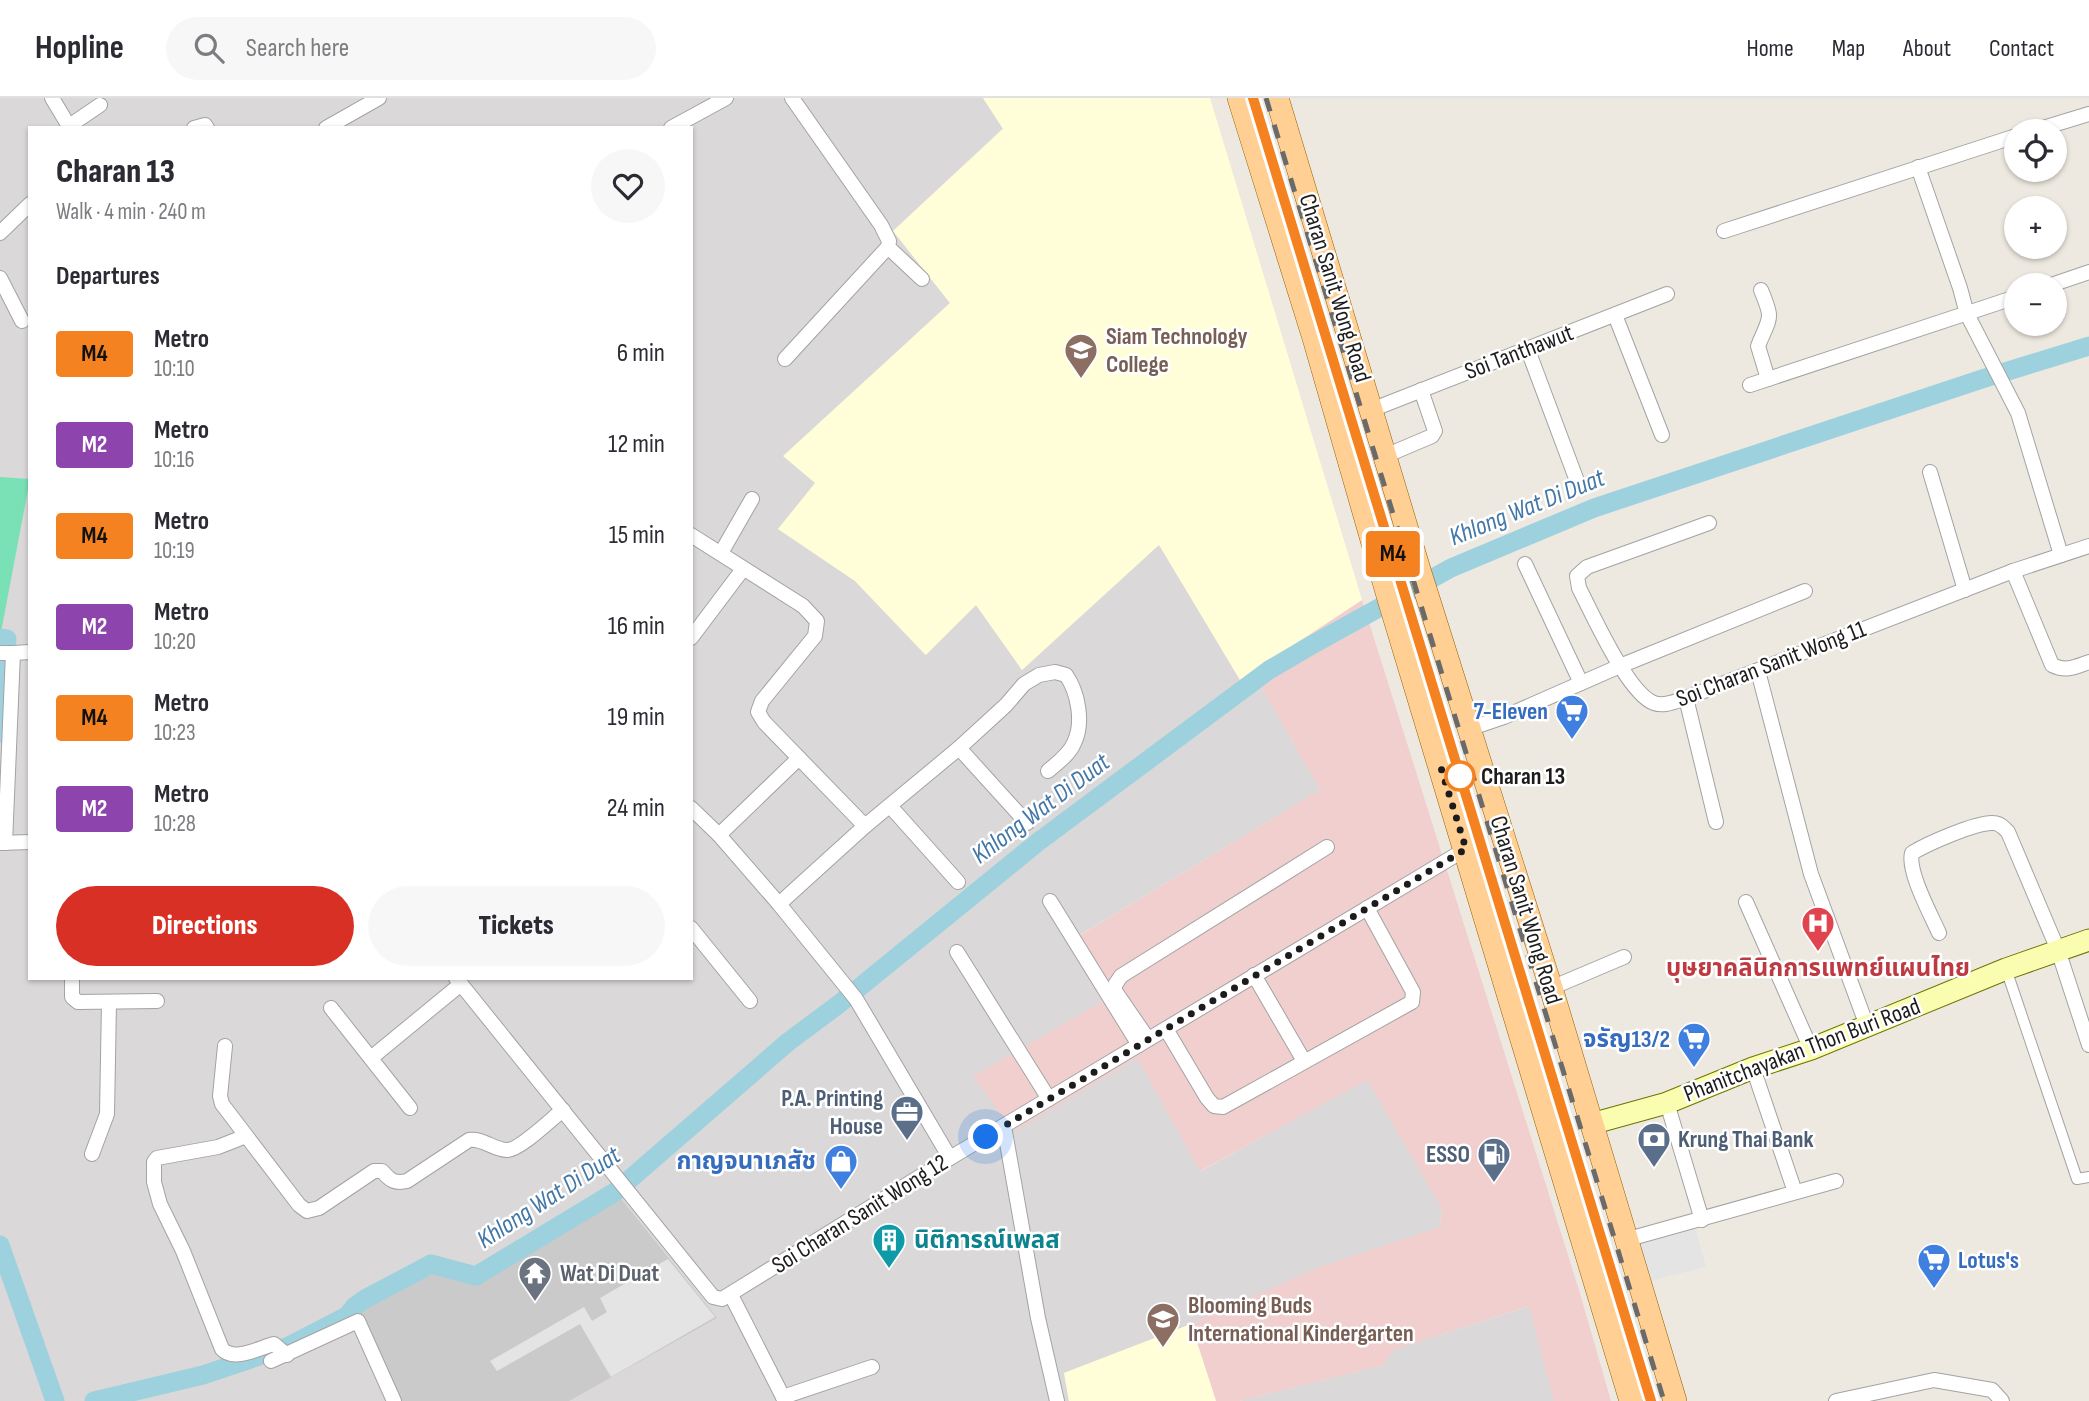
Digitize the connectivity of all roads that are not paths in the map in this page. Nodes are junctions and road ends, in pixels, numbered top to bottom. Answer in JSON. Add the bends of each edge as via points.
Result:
{"nodes":[{"id":1,"x":52,"y":98,"type":"edge"},
{"id":2,"x":379,"y":98,"type":"edge"},
{"id":3,"x":726,"y":98,"type":"edge"},
{"id":4,"x":792,"y":98,"type":"edge"},
{"id":5,"x":1239,"y":98,"type":"edge"},
{"id":6,"x":1278,"y":98,"type":"edge"},
{"id":7,"x":100,"y":105,"type":"dead end"},
{"id":8,"x":2089,"y":114,"type":"edge"},
{"id":9,"x":2067,"y":121,"type":"edge"},
{"id":10,"x":69,"y":126,"type":"edge"},
{"id":11,"x":71,"y":126,"type":"edge"},
{"id":12,"x":330,"y":126,"type":"edge"},
{"id":13,"x":675,"y":126,"type":"edge"},
{"id":14,"x":2004,"y":140,"type":"edge"},
{"id":15,"x":1918,"y":167,"type":"junction"},
{"id":16,"x":28,"y":206,"type":"edge"},
{"id":17,"x":1724,"y":231,"type":"dead end"},
{"id":18,"x":0,"y":233,"type":"edge"},
{"id":19,"x":888,"y":247,"type":"junction"},
{"id":20,"x":2089,"y":272,"type":"edge"},
{"id":21,"x":0,"y":278,"type":"edge"},
{"id":22,"x":922,"y":279,"type":"dead end"},
{"id":23,"x":2067,"y":280,"type":"edge"},
{"id":24,"x":1761,"y":290,"type":"dead end"},
{"id":25,"x":1667,"y":294,"type":"dead end"},
{"id":26,"x":2004,"y":301,"type":"edge"},
{"id":27,"x":1615,"y":314,"type":"junction"},
{"id":28,"x":1967,"y":314,"type":"junction"},
{"id":29,"x":22,"y":321,"type":"dead end"},
{"id":30,"x":1528,"y":350,"type":"junction"},
{"id":31,"x":785,"y":359,"type":"dead end"},
{"id":32,"x":1768,"y":379,"type":"junction"},
{"id":33,"x":1750,"y":385,"type":"dead end"},
{"id":34,"x":1421,"y":390,"type":"junction"},
{"id":35,"x":1371,"y":410,"type":"junction"},
{"id":36,"x":1662,"y":435,"type":"dead end"},
{"id":37,"x":1385,"y":456,"type":"junction"},
{"id":38,"x":1930,"y":472,"type":"dead end"},
{"id":39,"x":1577,"y":481,"type":"dead end"},
{"id":40,"x":752,"y":499,"type":"dead end"},
{"id":41,"x":1709,"y":523,"type":"dead end"},
{"id":42,"x":693,"y":536,"type":"edge"},
{"id":43,"x":2089,"y":546,"type":"edge"},
{"id":44,"x":721,"y":553,"type":"junction"},
{"id":45,"x":2061,"y":555,"type":"junction"},
{"id":46,"x":1525,"y":564,"type":"dead end"},
{"id":47,"x":743,"y":569,"type":"junction"},
{"id":48,"x":2013,"y":571,"type":"junction"},
{"id":49,"x":1965,"y":590,"type":"junction"},
{"id":50,"x":1805,"y":591,"type":"dead end"},
{"id":51,"x":693,"y":635,"type":"edge"},
{"id":52,"x":28,"y":652,"type":"edge"},
{"id":53,"x":7,"y":653,"type":"edge"},
{"id":54,"x":2089,"y":662,"type":"edge"},
{"id":55,"x":1620,"y":666,"type":"junction"},
{"id":56,"x":1758,"y":671,"type":"junction"},
{"id":57,"x":1581,"y":683,"type":"junction"},
{"id":58,"x":1686,"y":698,"type":"junction"},
{"id":59,"x":1469,"y":729,"type":"junction"},
{"id":60,"x":959,"y":748,"type":"junction"},
{"id":61,"x":799,"y":758,"type":"junction"},
{"id":62,"x":1048,"y":771,"type":"dead end"},
{"id":63,"x":890,"y":806,"type":"junction"},
{"id":64,"x":693,"y":810,"type":"edge"},
{"id":65,"x":1027,"y":822,"type":"dead end"},
{"id":66,"x":1716,"y":822,"type":"dead end"},
{"id":67,"x":865,"y":826,"type":"junction"},
{"id":68,"x":719,"y":835,"type":"junction"},
{"id":69,"x":28,"y":842,"type":"edge"},
{"id":70,"x":2,"y":843,"type":"edge"},
{"id":71,"x":1327,"y":847,"type":"dead end"},
{"id":72,"x":1466,"y":849,"type":"junction"},
{"id":73,"x":958,"y":882,"type":"dead end"},
{"id":74,"x":1050,"y":901,"type":"dead end"},
{"id":75,"x":1746,"y":902,"type":"dead end"},
{"id":76,"x":779,"y":904,"type":"junction"},
{"id":77,"x":1367,"y":908,"type":"junction"},
{"id":78,"x":693,"y":930,"type":"edge"},
{"id":79,"x":1939,"y":933,"type":"dead end"},
{"id":80,"x":2089,"y":940,"type":"edge"},
{"id":81,"x":2058,"y":950,"type":"junction"},
{"id":82,"x":957,"y":952,"type":"dead end"},
{"id":83,"x":1624,"y":957,"type":"dead end"},
{"id":84,"x":2006,"y":969,"type":"junction"},
{"id":85,"x":1254,"y":975,"type":"junction"},
{"id":86,"x":72,"y":980,"type":"edge"},
{"id":87,"x":458,"y":981,"type":"edge"},
{"id":88,"x":1551,"y":988,"type":"junction"},
{"id":89,"x":157,"y":1001,"type":"dead end"},
{"id":90,"x":750,"y":1001,"type":"dead end"},
{"id":91,"x":109,"y":1002,"type":"junction"},
{"id":92,"x":331,"y":1008,"type":"dead end"},
{"id":93,"x":1867,"y":1026,"type":"junction"},
{"id":94,"x":1166,"y":1029,"type":"junction"},
{"id":95,"x":1143,"y":1042,"type":"junction"},
{"id":96,"x":2089,"y":1045,"type":"edge"},
{"id":97,"x":225,"y":1046,"type":"dead end"},
{"id":98,"x":1811,"y":1049,"type":"junction"},
{"id":99,"x":371,"y":1058,"type":"junction"},
{"id":100,"x":1304,"y":1061,"type":"junction"},
{"id":101,"x":1753,"y":1068,"type":"junction"},
{"id":102,"x":1049,"y":1099,"type":"junction"},
{"id":103,"x":1667,"y":1103,"type":"junction"},
{"id":104,"x":410,"y":1108,"type":"dead end"},
{"id":105,"x":563,"y":1110,"type":"junction"},
{"id":106,"x":1591,"y":1124,"type":"junction"},
{"id":107,"x":1004,"y":1126,"type":"junction"},
{"id":108,"x":246,"y":1136,"type":"junction"},
{"id":109,"x":92,"y":1154,"type":"dead end"},
{"id":110,"x":950,"y":1158,"type":"junction"},
{"id":111,"x":2089,"y":1177,"type":"edge"},
{"id":112,"x":1836,"y":1181,"type":"dead end"},
{"id":113,"x":1795,"y":1192,"type":"junction"},
{"id":114,"x":1702,"y":1220,"type":"junction"},
{"id":115,"x":1625,"y":1240,"type":"junction"},
{"id":116,"x":731,"y":1295,"type":"junction"},
{"id":117,"x":283,"y":1350,"type":"junction"},
{"id":118,"x":271,"y":1361,"type":"dead end"},
{"id":119,"x":872,"y":1367,"type":"dead end"},
{"id":120,"x":784,"y":1399,"type":"edge"},
{"id":121,"x":394,"y":1401,"type":"edge"},
{"id":122,"x":1057,"y":1401,"type":"edge"},
{"id":123,"x":1632,"y":1401,"type":"edge"},
{"id":124,"x":1675,"y":1401,"type":"edge"},
{"id":125,"x":1836,"y":1401,"type":"edge"},
{"id":126,"x":2001,"y":1401,"type":"edge"}],
"edges":[{"from":1,"to":10,"type":"street"},
{"from":2,"to":12,"type":"street"},
{"from":3,"to":13,"type":"street"},
{"from":4,"to":19,"type":"street","via":[[881,225]]},
{"from":5,"to":72,"type":"main road","name":"Charan Sanit Wong Road"},
{"from":6,"to":35,"type":"main road","name":"Charan Sanit Wong Road"},
{"from":7,"to":11,"type":"street"},
{"from":8,"to":9,"type":"street"},
{"from":14,"to":15,"type":"street"},
{"from":15,"to":17,"type":"street"},
{"from":15,"to":28,"type":"street"},
{"from":16,"to":18,"type":"street"},
{"from":19,"to":22,"type":"street"},
{"from":19,"to":31,"type":"street"},
{"from":20,"to":23,"type":"street"},
{"from":21,"to":29,"type":"street"},
{"from":24,"to":32,"type":"street","via":[[1771,314],[1758,345]]},
{"from":25,"to":27,"type":"street","name":"Soi Tanthawut"},
{"from":26,"to":28,"type":"street"},
{"from":27,"to":30,"type":"street","name":"Soi Tanthawut"},
{"from":27,"to":36,"type":"street"},
{"from":28,"to":32,"type":"street"},
{"from":28,"to":45,"type":"street","via":[[2018,413]]},
{"from":30,"to":34,"type":"street","name":"Soi Tanthawut"},
{"from":30,"to":39,"type":"street"},
{"from":32,"to":33,"type":"street"},
{"from":34,"to":35,"type":"street","name":"Soi Tanthawut"},
{"from":34,"to":37,"type":"street","via":[[1433,436]]},
{"from":35,"to":37,"type":"main road","name":"Charan Sanit Wong Road"},
{"from":37,"to":59,"type":"main road","name":"Charan Sanit Wong Road"},
{"from":38,"to":49,"type":"street"},
{"from":40,"to":44,"type":"street"},
{"from":41,"to":55,"type":"street","via":[[1587,568],[1577,576]]},
{"from":42,"to":44,"type":"street"},
{"from":43,"to":45,"type":"street","name":"Soi Charan Sanit Wong 11"},
{"from":44,"to":47,"type":"street"},
{"from":45,"to":48,"type":"street","name":"Soi Charan Sanit Wong 11"},
{"from":46,"to":57,"type":"street"},
{"from":47,"to":51,"type":"street"},
{"from":47,"to":61,"type":"street","via":[[803,606],[817,621],[815,636],[758,712]]},
{"from":48,"to":49,"type":"street","name":"Soi Charan Sanit Wong 11"},
{"from":48,"to":54,"type":"street","via":[[2052,665],[2069,669]]},
{"from":49,"to":56,"type":"street","name":"Soi Charan Sanit Wong 11"},
{"from":50,"to":55,"type":"street"},
{"from":52,"to":53,"type":"street"},
{"from":53,"to":70,"type":"street"},
{"from":55,"to":57,"type":"street"},
{"from":55,"to":58,"type":"street","name":"Soi Charan Sanit Wong 11","via":[[1654,704]]},
{"from":56,"to":58,"type":"street","name":"Soi Charan Sanit Wong 11"},
{"from":56,"to":93,"type":"street","via":[[1811,874]]},
{"from":57,"to":59,"type":"street"},
{"from":58,"to":66,"type":"street"},
{"from":59,"to":88,"type":"main road","name":"Charan Sanit Wong Road"},
{"from":60,"to":62,"type":"street","via":[[1024,684],[1055,672],[1066,675],[1074,686],[1079,729],[1074,744]]},
{"from":60,"to":63,"type":"street"},
{"from":60,"to":65,"type":"street"},
{"from":61,"to":67,"type":"street"},
{"from":61,"to":68,"type":"street"},
{"from":63,"to":67,"type":"street"},
{"from":63,"to":73,"type":"street"},
{"from":64,"to":68,"type":"street"},
{"from":67,"to":76,"type":"street"},
{"from":68,"to":76,"type":"street"},
{"from":69,"to":70,"type":"street"},
{"from":71,"to":95,"type":"street","via":[[1121,976],[1115,991]]},
{"from":72,"to":77,"type":"street","name":"Soi Charan Sanit Wong 12"},
{"from":72,"to":123,"type":"main road","name":"Charan Sanit Wong Road"},
{"from":74,"to":95,"type":"street"},
{"from":75,"to":98,"type":"street"},
{"from":76,"to":110,"type":"street","via":[[853,995]]},
{"from":77,"to":85,"type":"street","name":"Soi Charan Sanit Wong 12"},
{"from":77,"to":100,"type":"street","via":[[1413,992],[1412,1002]]},
{"from":78,"to":90,"type":"street"},
{"from":79,"to":81,"type":"street","via":[[1916,880],[1912,853],[1994,823],[2008,832]]},
{"from":80,"to":81,"type":"main road","name":"Phanitchayakan Thon Buri Road"},
{"from":81,"to":84,"type":"main road","name":"Phanitchayakan Thon Buri Road"},
{"from":81,"to":96,"type":"street"},
{"from":82,"to":102,"type":"street"},
{"from":83,"to":88,"type":"street"},
{"from":84,"to":93,"type":"main road","name":"Phanitchayakan Thon Buri Road"},
{"from":84,"to":111,"type":"street","via":[[2077,1179]]},
{"from":85,"to":94,"type":"street","name":"Soi Charan Sanit Wong 12"},
{"from":85,"to":100,"type":"street"},
{"from":86,"to":91,"type":"street","via":[[75,1002]]},
{"from":87,"to":99,"type":"street"},
{"from":87,"to":105,"type":"street"},
{"from":88,"to":106,"type":"main road","name":"Charan Sanit Wong Road"},
{"from":89,"to":91,"type":"street"},
{"from":91,"to":109,"type":"street","via":[[107,1114]]},
{"from":92,"to":99,"type":"street"},
{"from":93,"to":98,"type":"main road","name":"Phanitchayakan Thon Buri Road"},
{"from":94,"to":95,"type":"street","name":"Soi Charan Sanit Wong 12"},
{"from":94,"to":100,"type":"street","via":[[1214,1106],[1223,1107]]},
{"from":95,"to":102,"type":"street","name":"Soi Charan Sanit Wong 12"},
{"from":97,"to":108,"type":"street","via":[[220,1096]]},
{"from":98,"to":101,"type":"main road","name":"Phanitchayakan Thon Buri Road"},
{"from":99,"to":104,"type":"street"},
{"from":101,"to":103,"type":"main road","name":"Phanitchayakan Thon Buri Road"},
{"from":101,"to":113,"type":"street"},
{"from":102,"to":107,"type":"street","name":"Soi Charan Sanit Wong 12"},
{"from":103,"to":106,"type":"main road","name":"Phanitchayakan Thon Buri Road"},
{"from":103,"to":114,"type":"street"},
{"from":105,"to":108,"type":"street","via":[[515,1148],[505,1150],[469,1140],[407,1181],[391,1181],[382,1171],[374,1171],[313,1210],[299,1205]]},
{"from":105,"to":116,"type":"street","via":[[713,1297]]},
{"from":106,"to":115,"type":"main road","name":"Charan Sanit Wong Road"},
{"from":107,"to":110,"type":"street","name":"Soi Charan Sanit Wong 12"},
{"from":107,"to":122,"type":"street"},
{"from":108,"to":117,"type":"street","via":[[218,1147],[158,1158],[154,1182],[222,1349],[235,1355]]},
{"from":110,"to":116,"type":"street","name":"Soi Charan Sanit Wong 12"},
{"from":112,"to":113,"type":"street"},
{"from":113,"to":114,"type":"street"},
{"from":114,"to":115,"type":"street"},
{"from":115,"to":124,"type":"main road","name":"Charan Sanit Wong Road"},
{"from":116,"to":120,"type":"street"},
{"from":117,"to":118,"type":"street"},
{"from":117,"to":121,"type":"street","via":[[358,1321]]},
{"from":119,"to":120,"type":"street"},
{"from":125,"to":126,"type":"street","via":[[1934,1380],[1992,1390]]}]}
